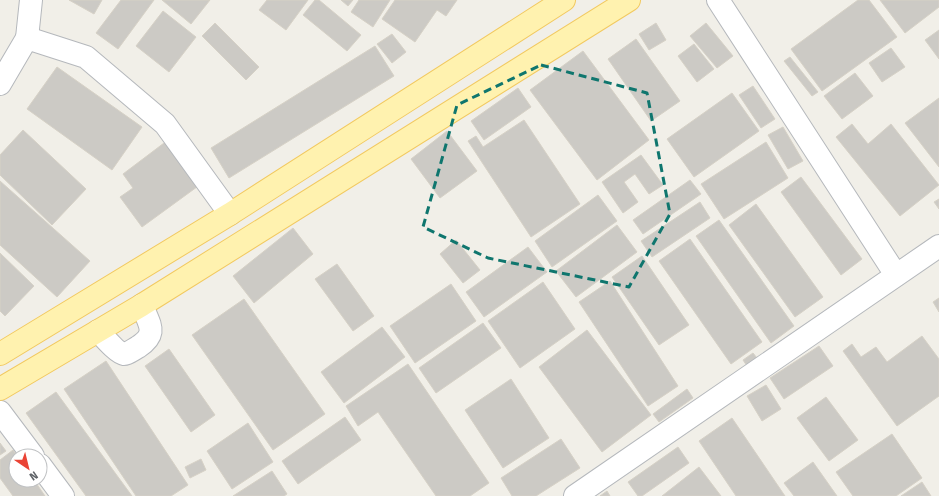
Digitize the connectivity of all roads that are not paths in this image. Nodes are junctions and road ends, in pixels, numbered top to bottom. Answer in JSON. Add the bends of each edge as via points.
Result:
{"nodes":[{"id":1,"x":31,"y":0,"type":"edge"},
{"id":2,"x":564,"y":0,"type":"edge"},
{"id":3,"x":629,"y":0,"type":"edge"},
{"id":4,"x":718,"y":0,"type":"edge"},
{"id":5,"x":27,"y":38,"type":"junction"},
{"id":6,"x":0,"y":84,"type":"edge"},
{"id":7,"x":230,"y":214,"type":"junction"},
{"id":8,"x":939,"y":246,"type":"edge"},
{"id":9,"x":896,"y":275,"type":"junction"},
{"id":10,"x":142,"y":304,"type":"junction"},
{"id":11,"x":98,"y":331,"type":"junction"},
{"id":12,"x":0,"y":354,"type":"edge"},
{"id":13,"x":0,"y":389,"type":"edge"},
{"id":14,"x":0,"y":412,"type":"edge"},
{"id":15,"x":27,"y":448,"type":"edge"},
{"id":16,"x":48,"y":476,"type":"edge"},
{"id":17,"x":63,"y":496,"type":"edge"},
{"id":18,"x":575,"y":496,"type":"edge"}],
"edges":[{"from":1,"to":5,"type":"street"},
{"from":2,"to":7,"type":"main road"},
{"from":3,"to":10,"type":"main road"},
{"from":4,"to":9,"type":"street"},
{"from":5,"to":6,"type":"street"},
{"from":5,"to":7,"type":"street","via":[[86,57],[165,124]]},
{"from":7,"to":12,"type":"main road"},
{"from":8,"to":9,"type":"street"},
{"from":9,"to":18,"type":"street"},
{"from":10,"to":11,"type":"main road"},
{"from":10,"to":11,"type":"street","via":[[151,335],[148,340],[128,353],[118,352]]},
{"from":11,"to":13,"type":"main road"},
{"from":14,"to":15,"type":"street"},
{"from":16,"to":17,"type":"street"}]}
